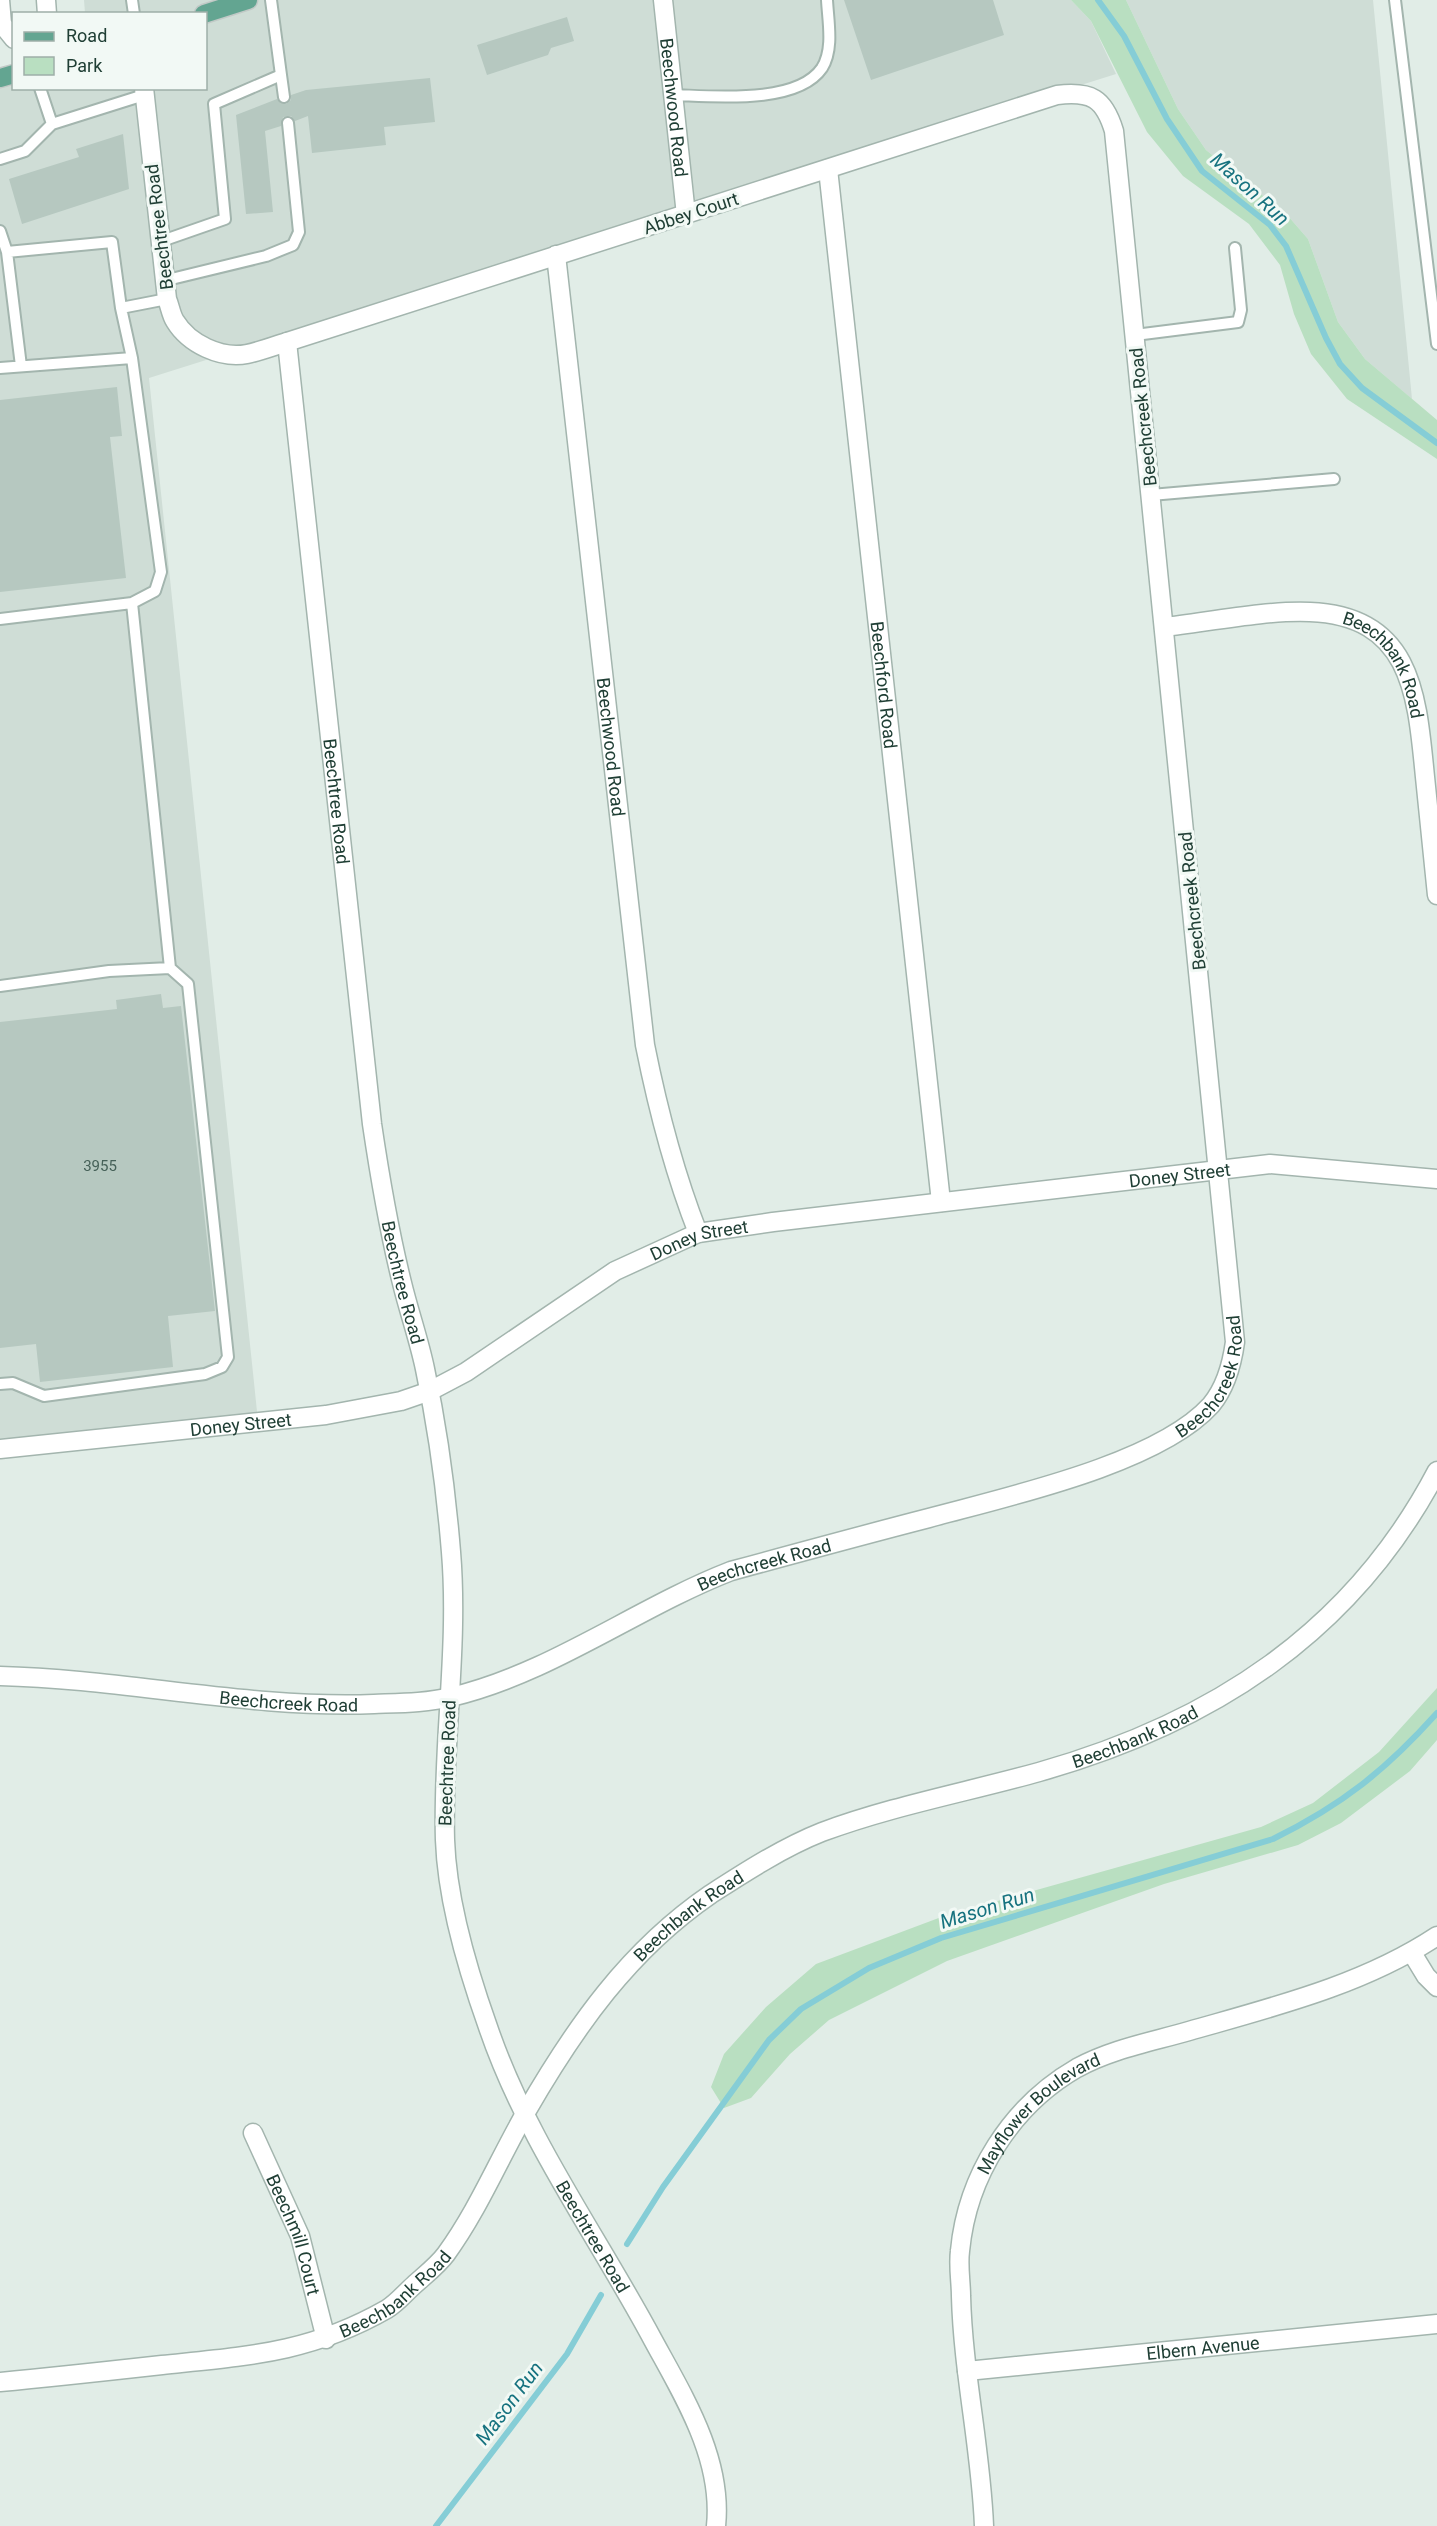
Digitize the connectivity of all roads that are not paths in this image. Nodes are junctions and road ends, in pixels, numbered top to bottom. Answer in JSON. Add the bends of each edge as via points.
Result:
{"nodes":[{"id":1,"x":0,"y":0,"type":"edge"},
{"id":2,"x":248,"y":0,"type":"edge"},
{"id":3,"x":271,"y":0,"type":"edge"},
{"id":4,"x":663,"y":0,"type":"edge"},
{"id":5,"x":827,"y":0,"type":"edge"},
{"id":6,"x":1395,"y":0,"type":"edge"},
{"id":7,"x":207,"y":13,"type":"edge"},
{"id":8,"x":12,"y":36,"type":"edge"},
{"id":9,"x":281,"y":75,"type":"junction"},
{"id":10,"x":41,"y":90,"type":"edge"},
{"id":11,"x":144,"y":92,"type":"edge"},
{"id":12,"x":673,"y":95,"type":"junction"},
{"id":13,"x":284,"y":97,"type":"dead end"},
{"id":14,"x":1096,"y":98,"type":"joint"},
{"id":15,"x":288,"y":123,"type":"dead end"},
{"id":16,"x":52,"y":124,"type":"junction"},
{"id":17,"x":0,"y":159,"type":"edge"},
{"id":18,"x":828,"y":169,"type":"junction"},
{"id":19,"x":686,"y":215,"type":"junction"},
{"id":20,"x":0,"y":231,"type":"edge"},
{"id":21,"x":159,"y":242,"type":"junction"},
{"id":22,"x":1235,"y":248,"type":"dead end"},
{"id":23,"x":6,"y":252,"type":"junction"},
{"id":24,"x":556,"y":255,"type":"junction"},
{"id":25,"x":163,"y":281,"type":"junction"},
{"id":26,"x":167,"y":299,"type":"junction"},
{"id":27,"x":120,"y":308,"type":"junction"},
{"id":28,"x":1135,"y":335,"type":"junction"},
{"id":29,"x":288,"y":342,"type":"junction"},
{"id":30,"x":1437,"y":344,"type":"edge"},
{"id":31,"x":132,"y":358,"type":"junction"},
{"id":32,"x":21,"y":366,"type":"junction"},
{"id":33,"x":0,"y":368,"type":"edge"},
{"id":34,"x":1334,"y":479,"type":"dead end"},
{"id":35,"x":1151,"y":495,"type":"junction"},
{"id":36,"x":132,"y":603,"type":"junction"},
{"id":37,"x":0,"y":619,"type":"edge"},
{"id":38,"x":1164,"y":627,"type":"junction"},
{"id":39,"x":1437,"y":895,"type":"edge"},
{"id":40,"x":170,"y":968,"type":"junction"},
{"id":41,"x":0,"y":986,"type":"edge"},
{"id":42,"x":1220,"y":1170,"type":"junction"},
{"id":43,"x":1437,"y":1179,"type":"edge"},
{"id":44,"x":941,"y":1202,"type":"junction"},
{"id":45,"x":698,"y":1233,"type":"junction"},
{"id":46,"x":0,"y":1384,"type":"edge"},
{"id":47,"x":430,"y":1391,"type":"junction"},
{"id":48,"x":0,"y":1449,"type":"edge"},
{"id":49,"x":1437,"y":1471,"type":"edge"},
{"id":50,"x":0,"y":1676,"type":"edge"},
{"id":51,"x":449,"y":1697,"type":"junction"},
{"id":52,"x":1437,"y":1936,"type":"edge"},
{"id":53,"x":1412,"y":1953,"type":"junction"},
{"id":54,"x":1437,"y":1987,"type":"edge"},
{"id":55,"x":524,"y":2115,"type":"junction"},
{"id":56,"x":253,"y":2133,"type":"dead end"},
{"id":57,"x":1437,"y":2324,"type":"edge"},
{"id":58,"x":326,"y":2339,"type":"junction"},
{"id":59,"x":967,"y":2371,"type":"junction"},
{"id":60,"x":0,"y":2382,"type":"edge"},
{"id":61,"x":716,"y":2526,"type":"edge"},
{"id":62,"x":984,"y":2526,"type":"edge"}],
"edges":[{"from":1,"to":8,"type":"street","via":[[2,24]]},
{"from":2,"to":7,"type":"main road"},
{"from":3,"to":9,"type":"lane"},
{"from":4,"to":12,"type":"street","name":"Beechwood Road"},
{"from":5,"to":12,"type":"lane","via":[[829,44],[822,68],[805,83],[743,97]]},
{"from":6,"to":30,"type":"lane"},
{"from":9,"to":13,"type":"lane"},
{"from":9,"to":21,"type":"lane","via":[[214,104],[225,219]]},
{"from":10,"to":16,"type":"lane"},
{"from":11,"to":16,"type":"lane"},
{"from":11,"to":21,"type":"street","name":"Beechtree Road"},
{"from":12,"to":19,"type":"street","name":"Beechwood Road"},
{"from":14,"to":18,"type":"street","name":"Abbey Court","via":[[1077,93],[1057,95]]},
{"from":14,"to":28,"type":"street","name":"Beechcreek Road","via":[[1108,113],[1114,131]]},
{"from":15,"to":25,"type":"lane","via":[[298,232],[293,245],[266,256]]},
{"from":16,"to":17,"type":"lane","via":[[24,151]]},
{"from":18,"to":19,"type":"street","name":"Abbey Court"},
{"from":18,"to":44,"type":"street","name":"Beechford Road"},
{"from":19,"to":24,"type":"street","name":"Abbey Court"},
{"from":20,"to":23,"type":"lane"},
{"from":21,"to":25,"type":"street","name":"Beechtree Road"},
{"from":22,"to":28,"type":"lane","via":[[1241,310],[1238,322]]},
{"from":23,"to":27,"type":"lane","via":[[112,242]]},
{"from":23,"to":32,"type":"lane"},
{"from":24,"to":29,"type":"street","name":"Abbey Court"},
{"from":24,"to":45,"type":"street","name":"Beechwood Road","via":[[645,1045],[678,1182]]},
{"from":25,"to":26,"type":"street","name":"Beechtree Road"},
{"from":26,"to":27,"type":"lane"},
{"from":26,"to":29,"type":"street","name":"Beechtree Road","via":[[174,320],[205,348],[224,354],[246,354]]},
{"from":27,"to":31,"type":"lane"},
{"from":28,"to":35,"type":"street","name":"Beechcreek Road"},
{"from":29,"to":47,"type":"street","name":"Beechtree Road","via":[[372,1124],[382,1196]]},
{"from":31,"to":32,"type":"lane"},
{"from":31,"to":36,"type":"lane","via":[[161,572],[155,591]]},
{"from":32,"to":33,"type":"lane"},
{"from":34,"to":35,"type":"lane"},
{"from":35,"to":38,"type":"street","name":"Beechcreek Road"},
{"from":36,"to":37,"type":"lane"},
{"from":36,"to":40,"type":"lane"},
{"from":38,"to":39,"type":"street","name":"Beechbank Road","via":[[1308,612],[1352,620],[1384,641],[1400,659],[1415,692]]},
{"from":38,"to":42,"type":"street","name":"Beechcreek Road"},
{"from":40,"to":41,"type":"lane","via":[[110,971]]},
{"from":40,"to":46,"type":"lane","via":[[188,984],[228,1357],[222,1367],[205,1374],[44,1396],[13,1383]]},
{"from":42,"to":43,"type":"street","name":"Doney Street","via":[[1270,1164]]},
{"from":42,"to":44,"type":"street","name":"Doney Street"},
{"from":42,"to":51,"type":"street","name":"Beechcreek Road","via":[[1235,1342],[1232,1365],[1223,1386],[1211,1405],[1192,1421],[1125,1459],[1024,1492],[731,1571],[691,1587],[542,1665]]},
{"from":44,"to":45,"type":"street","name":"Doney Street"},
{"from":45,"to":47,"type":"street","name":"Doney Street","via":[[615,1271],[466,1372]]},
{"from":47,"to":48,"type":"street","name":"Doney Street","via":[[401,1401],[326,1415]]},
{"from":47,"to":51,"type":"street","name":"Beechtree Road","via":[[444,1472],[452,1557]]},
{"from":49,"to":55,"type":"street","name":"Beechbank Road","via":[[1398,1536],[1339,1605],[1270,1667],[1201,1710],[1109,1750],[818,1833],[710,1895],[661,1932],[615,1978],[584,2018]]},
{"from":50,"to":51,"type":"street","name":"Beechcreek Road","via":[[59,1677],[330,1706]]},
{"from":51,"to":55,"type":"street","name":"Beechtree Road","via":[[445,1844],[457,1919],[489,2030]]},
{"from":52,"to":53,"type":"street","name":"Mayflower Boulevard"},
{"from":53,"to":54,"type":"street"},
{"from":53,"to":59,"type":"street","name":"Mayflower Boulevard","via":[[1288,2002],[1103,2056],[1046,2089],[1024,2110],[986,2162],[965,2214],[960,2253]]},
{"from":55,"to":58,"type":"street","name":"Beechbank Road","via":[[444,2256],[392,2306]]},
{"from":55,"to":61,"type":"street","name":"Beechtree Road","via":[[620,2277],[701,2432],[718,2507]]},
{"from":56,"to":58,"type":"street","name":"Beechmill Court","via":[[300,2236]]},
{"from":57,"to":59,"type":"street","name":"Elbern Avenue"},
{"from":58,"to":60,"type":"street","name":"Beechbank Road","via":[[272,2354]]},
{"from":59,"to":62,"type":"street","name":"Mayflower Boulevard"}]}
